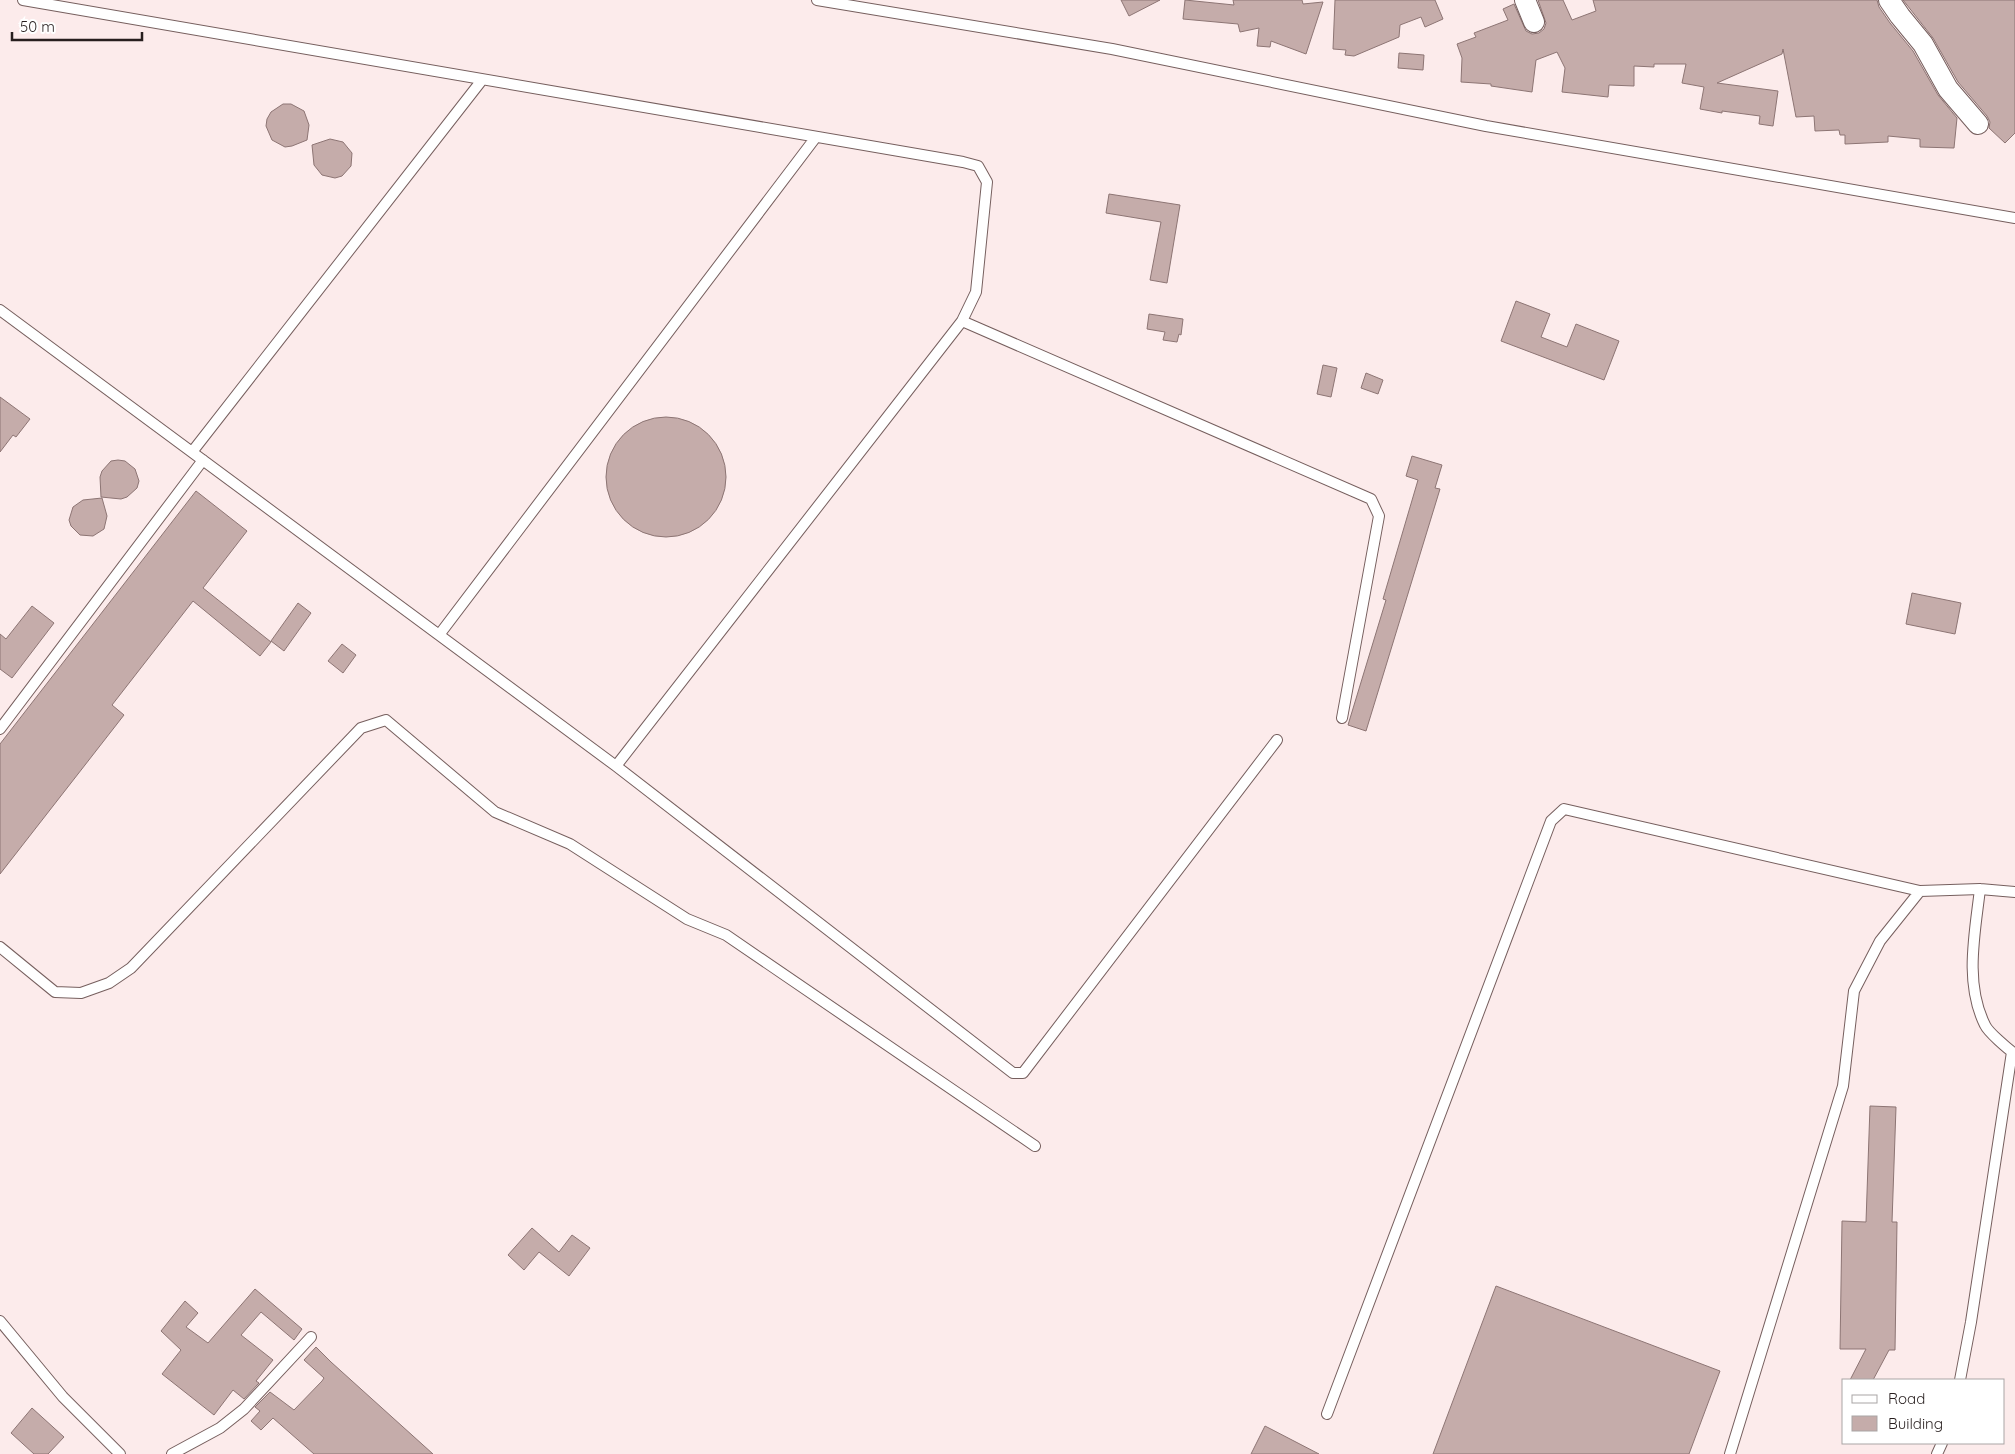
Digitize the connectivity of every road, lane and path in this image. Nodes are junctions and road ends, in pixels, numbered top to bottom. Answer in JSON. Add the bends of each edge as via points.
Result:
{"nodes":[{"id":1,"x":23,"y":0,"type":"edge"},
{"id":2,"x":817,"y":0,"type":"edge"},
{"id":3,"x":1525,"y":0,"type":"edge"},
{"id":4,"x":1889,"y":0,"type":"edge"},
{"id":5,"x":1534,"y":22,"type":"dead end"},
{"id":6,"x":482,"y":80,"type":"junction"},
{"id":7,"x":1978,"y":124,"type":"dead end"},
{"id":8,"x":816,"y":137,"type":"junction"},
{"id":9,"x":2015,"y":218,"type":"edge"},
{"id":10,"x":0,"y":310,"type":"edge"},
{"id":11,"x":962,"y":321,"type":"junction"},
{"id":12,"x":192,"y":452,"type":"junction"},
{"id":13,"x":203,"y":460,"type":"junction"},
{"id":14,"x":439,"y":635,"type":"junction"},
{"id":15,"x":1342,"y":718,"type":"dead end"},
{"id":16,"x":0,"y":729,"type":"edge"},
{"id":17,"x":1277,"y":740,"type":"dead end"},
{"id":18,"x":616,"y":766,"type":"junction"},
{"id":19,"x":1980,"y":889,"type":"junction"},
{"id":20,"x":1920,"y":891,"type":"junction"},
{"id":21,"x":2015,"y":892,"type":"edge"},
{"id":22,"x":0,"y":947,"type":"edge"},
{"id":23,"x":2014,"y":1053,"type":"edge"},
{"id":24,"x":1035,"y":1146,"type":"dead end"},
{"id":25,"x":0,"y":1321,"type":"edge"},
{"id":26,"x":311,"y":1337,"type":"dead end"},
{"id":27,"x":1960,"y":1379,"type":"edge"},
{"id":28,"x":1327,"y":1414,"type":"dead end"},
{"id":29,"x":120,"y":1454,"type":"edge"},
{"id":30,"x":172,"y":1454,"type":"edge"},
{"id":31,"x":1730,"y":1454,"type":"edge"}],
"edges":[{"from":1,"to":6,"type":"lane"},
{"from":2,"to":9,"type":"lane","via":[[1112,49],[1486,126]]},
{"from":3,"to":5,"type":"street"},
{"from":4,"to":7,"type":"street","via":[[1923,44],[1948,89]]},
{"from":6,"to":8,"type":"lane"},
{"from":6,"to":12,"type":"lane"},
{"from":8,"to":11,"type":"lane","via":[[978,166],[987,182],[976,292]]},
{"from":8,"to":14,"type":"lane"},
{"from":10,"to":12,"type":"lane"},
{"from":11,"to":15,"type":"lane","via":[[1371,499],[1379,516]]},
{"from":11,"to":18,"type":"lane"},
{"from":12,"to":13,"type":"lane"},
{"from":13,"to":14,"type":"lane"},
{"from":13,"to":16,"type":"lane"},
{"from":14,"to":18,"type":"lane"},
{"from":17,"to":18,"type":"lane","via":[[1023,1073],[1013,1073]]},
{"from":19,"to":20,"type":"lane"},
{"from":19,"to":21,"type":"lane"},
{"from":19,"to":23,"type":"lane","via":[[1972,958],[1974,991],[1985,1026]]},
{"from":20,"to":28,"type":"lane","via":[[1564,809],[1551,820]]},
{"from":20,"to":31,"type":"lane","via":[[1880,941],[1854,990],[1843,1086]]},
{"from":22,"to":24,"type":"lane","via":[[55,992],[80,993],[109,983],[131,968],[361,728],[386,720],[494,812],[570,844],[687,919],[726,935]]},
{"from":23,"to":27,"type":"lane"},
{"from":25,"to":29,"type":"lane","via":[[63,1397]]},
{"from":26,"to":30,"type":"lane","via":[[244,1409],[220,1428]]}]}
